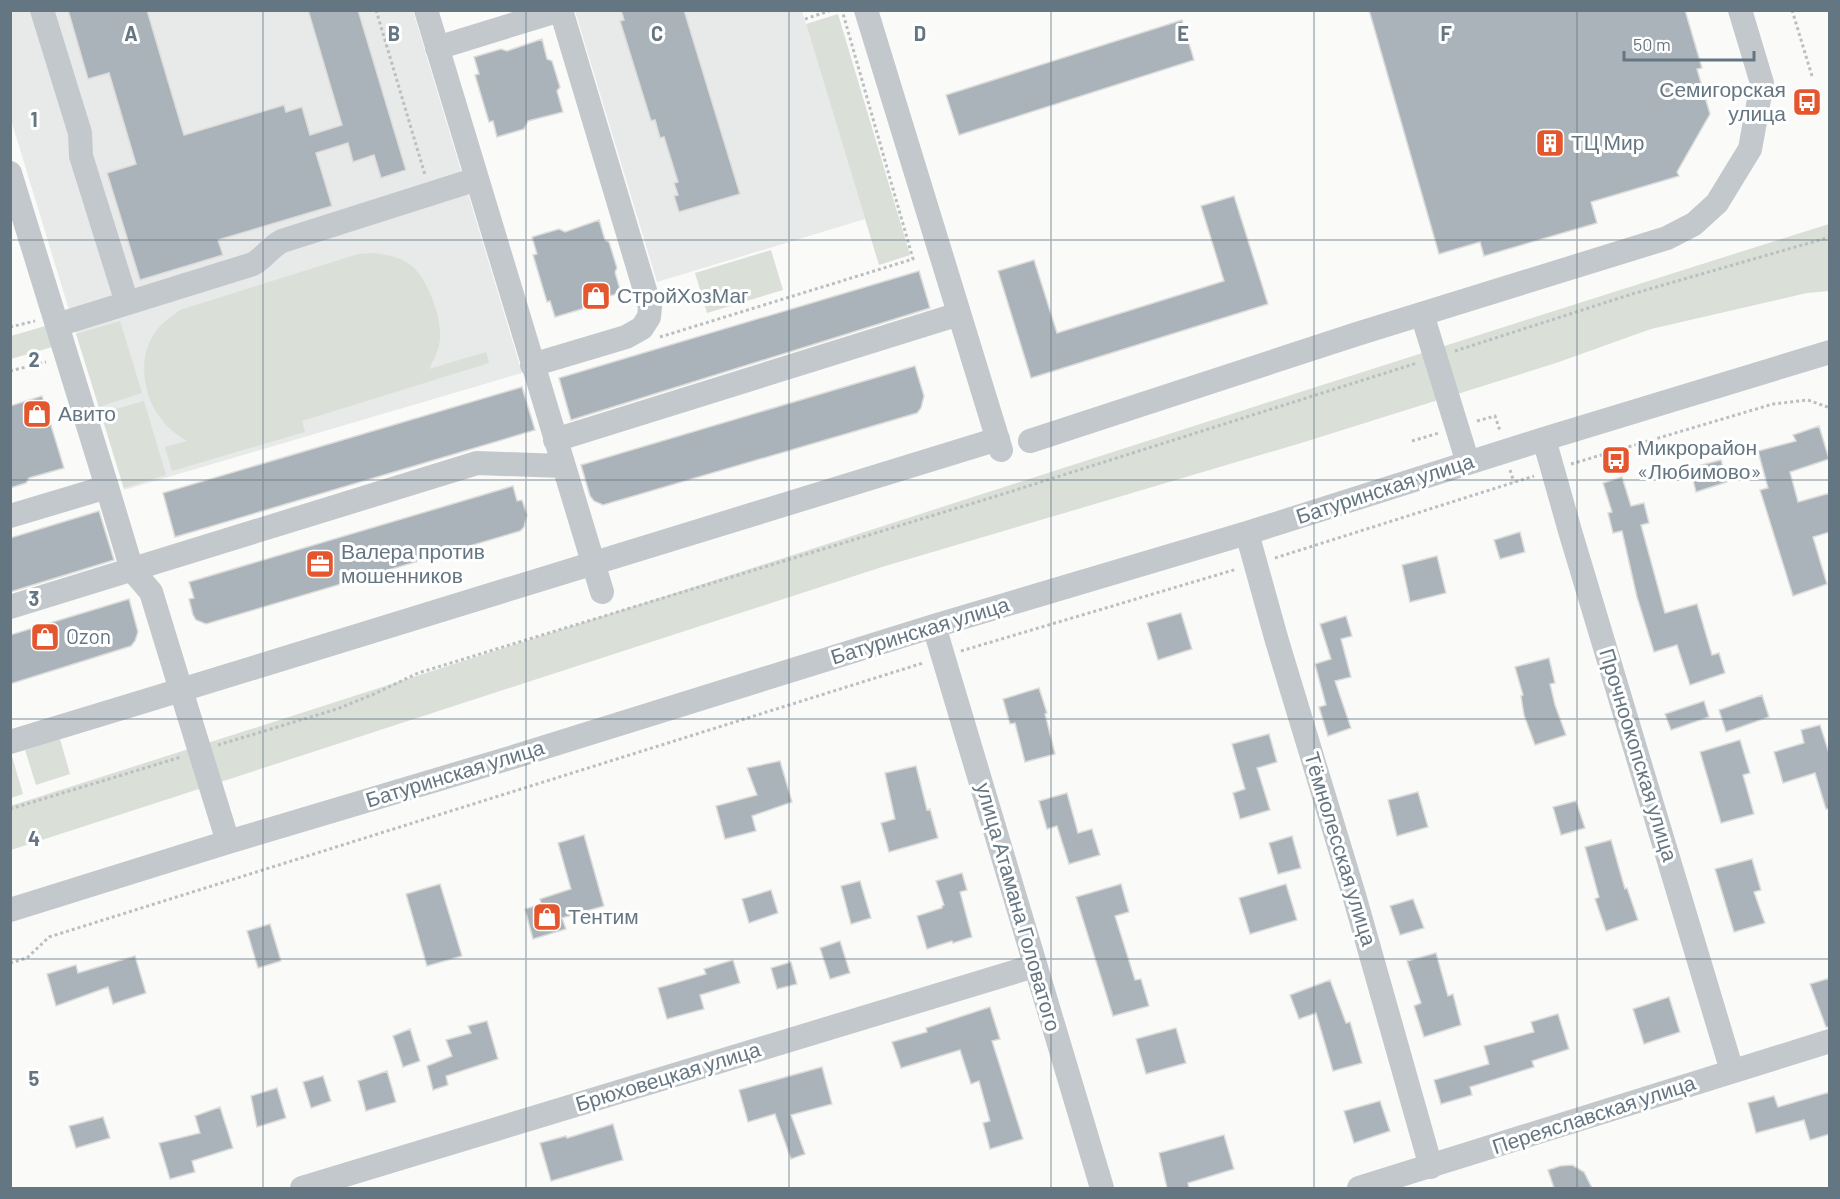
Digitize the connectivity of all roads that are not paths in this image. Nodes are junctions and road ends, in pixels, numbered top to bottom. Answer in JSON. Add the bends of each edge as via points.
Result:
{"nodes":[{"id":1,"x":42,"y":10,"type":"edge"},
{"id":2,"x":426,"y":10,"type":"edge"},
{"id":3,"x":561,"y":10,"type":"edge"},
{"id":4,"x":866,"y":10,"type":"edge"},
{"id":5,"x":1740,"y":10,"type":"edge"},
{"id":6,"x":437,"y":48,"type":"junction"},
{"id":7,"x":11,"y":176,"type":"edge"},
{"id":8,"x":477,"y":179,"type":"junction"},
{"id":9,"x":126,"y":303,"type":"junction"},
{"id":10,"x":959,"y":314,"type":"junction"},
{"id":11,"x":1422,"y":314,"type":"junction"},
{"id":12,"x":56,"y":320,"type":"junction"},
{"id":13,"x":1830,"y":352,"type":"edge"},
{"id":14,"x":532,"y":365,"type":"junction"},
{"id":15,"x":1544,"y":439,"type":"junction"},
{"id":16,"x":555,"y":440,"type":"junction"},
{"id":17,"x":1030,"y":441,"type":"dead end"},
{"id":18,"x":1468,"y":463,"type":"junction"},
{"id":19,"x":563,"y":466,"type":"junction"},
{"id":20,"x":107,"y":487,"type":"junction"},
{"id":21,"x":10,"y":516,"type":"edge"},
{"id":22,"x":1247,"y":533,"type":"junction"},
{"id":23,"x":593,"y":562,"type":"junction"},
{"id":24,"x":132,"y":570,"type":"junction"},
{"id":25,"x":602,"y":592,"type":"dead end"},
{"id":26,"x":10,"y":607,"type":"edge"},
{"id":27,"x":934,"y":626,"type":"junction"},
{"id":28,"x":181,"y":690,"type":"junction"},
{"id":29,"x":10,"y":742,"type":"edge"},
{"id":30,"x":228,"y":842,"type":"junction"},
{"id":31,"x":10,"y":910,"type":"edge"},
{"id":32,"x":1035,"y":966,"type":"junction"},
{"id":33,"x":1830,"y":1041,"type":"edge"},
{"id":34,"x":1732,"y":1071,"type":"junction"},
{"id":35,"x":1431,"y":1167,"type":"junction"},
{"id":36,"x":302,"y":1188,"type":"edge"},
{"id":37,"x":1102,"y":1188,"type":"edge"},
{"id":38,"x":1359,"y":1188,"type":"edge"}],
"edges":[{"from":1,"to":9,"type":"street"},
{"from":2,"to":6,"type":"street"},
{"from":3,"to":6,"type":"street"},
{"from":3,"to":14,"type":"street","via":[[650,307],[642,328],[626,337]]},
{"from":4,"to":10,"type":"street"},
{"from":5,"to":11,"type":"street","via":[[1762,83],[1750,149],[1717,203],[1694,224],[1667,238]]},
{"from":6,"to":8,"type":"street"},
{"from":7,"to":12,"type":"street"},
{"from":8,"to":9,"type":"street","via":[[282,241],[253,264]]},
{"from":8,"to":14,"type":"street"},
{"from":9,"to":12,"type":"street"},
{"from":10,"to":16,"type":"street"},
{"from":10,"to":23,"type":"street","via":[[999,444]]},
{"from":11,"to":17,"type":"street"},
{"from":11,"to":18,"type":"street"},
{"from":12,"to":20,"type":"street"},
{"from":13,"to":15,"type":"street","name":"Батуринская улица"},
{"from":14,"to":16,"type":"street"},
{"from":15,"to":18,"type":"street","name":"Батуринская улица"},
{"from":15,"to":34,"type":"street","name":"Прочноокопская улица"},
{"from":16,"to":19,"type":"street"},
{"from":18,"to":22,"type":"street","name":"Батуринская улица"},
{"from":19,"to":23,"type":"street"},
{"from":19,"to":24,"type":"street","via":[[477,463]]},
{"from":20,"to":21,"type":"street"},
{"from":20,"to":24,"type":"street"},
{"from":22,"to":27,"type":"street","name":"Батуринская улица"},
{"from":22,"to":35,"type":"street","name":"Тёмнолесская улица"},
{"from":23,"to":25,"type":"street"},
{"from":23,"to":28,"type":"street"},
{"from":24,"to":26,"type":"street"},
{"from":24,"to":28,"type":"street","via":[[151,592]]},
{"from":27,"to":30,"type":"street","name":"Батуринская улица"},
{"from":27,"to":32,"type":"street","name":"улица Атамана Головатого"},
{"from":28,"to":29,"type":"street"},
{"from":28,"to":30,"type":"street"},
{"from":30,"to":31,"type":"street","name":"Батуринская улица"},
{"from":32,"to":36,"type":"street","name":"Брюховецкая улица"},
{"from":32,"to":37,"type":"street","name":"улица Атамана Головатого"},
{"from":33,"to":34,"type":"street","name":"Переяславская улица"},
{"from":34,"to":35,"type":"street","name":"Переяславская улица"},
{"from":35,"to":38,"type":"street","name":"Переяславская улица"}]}
